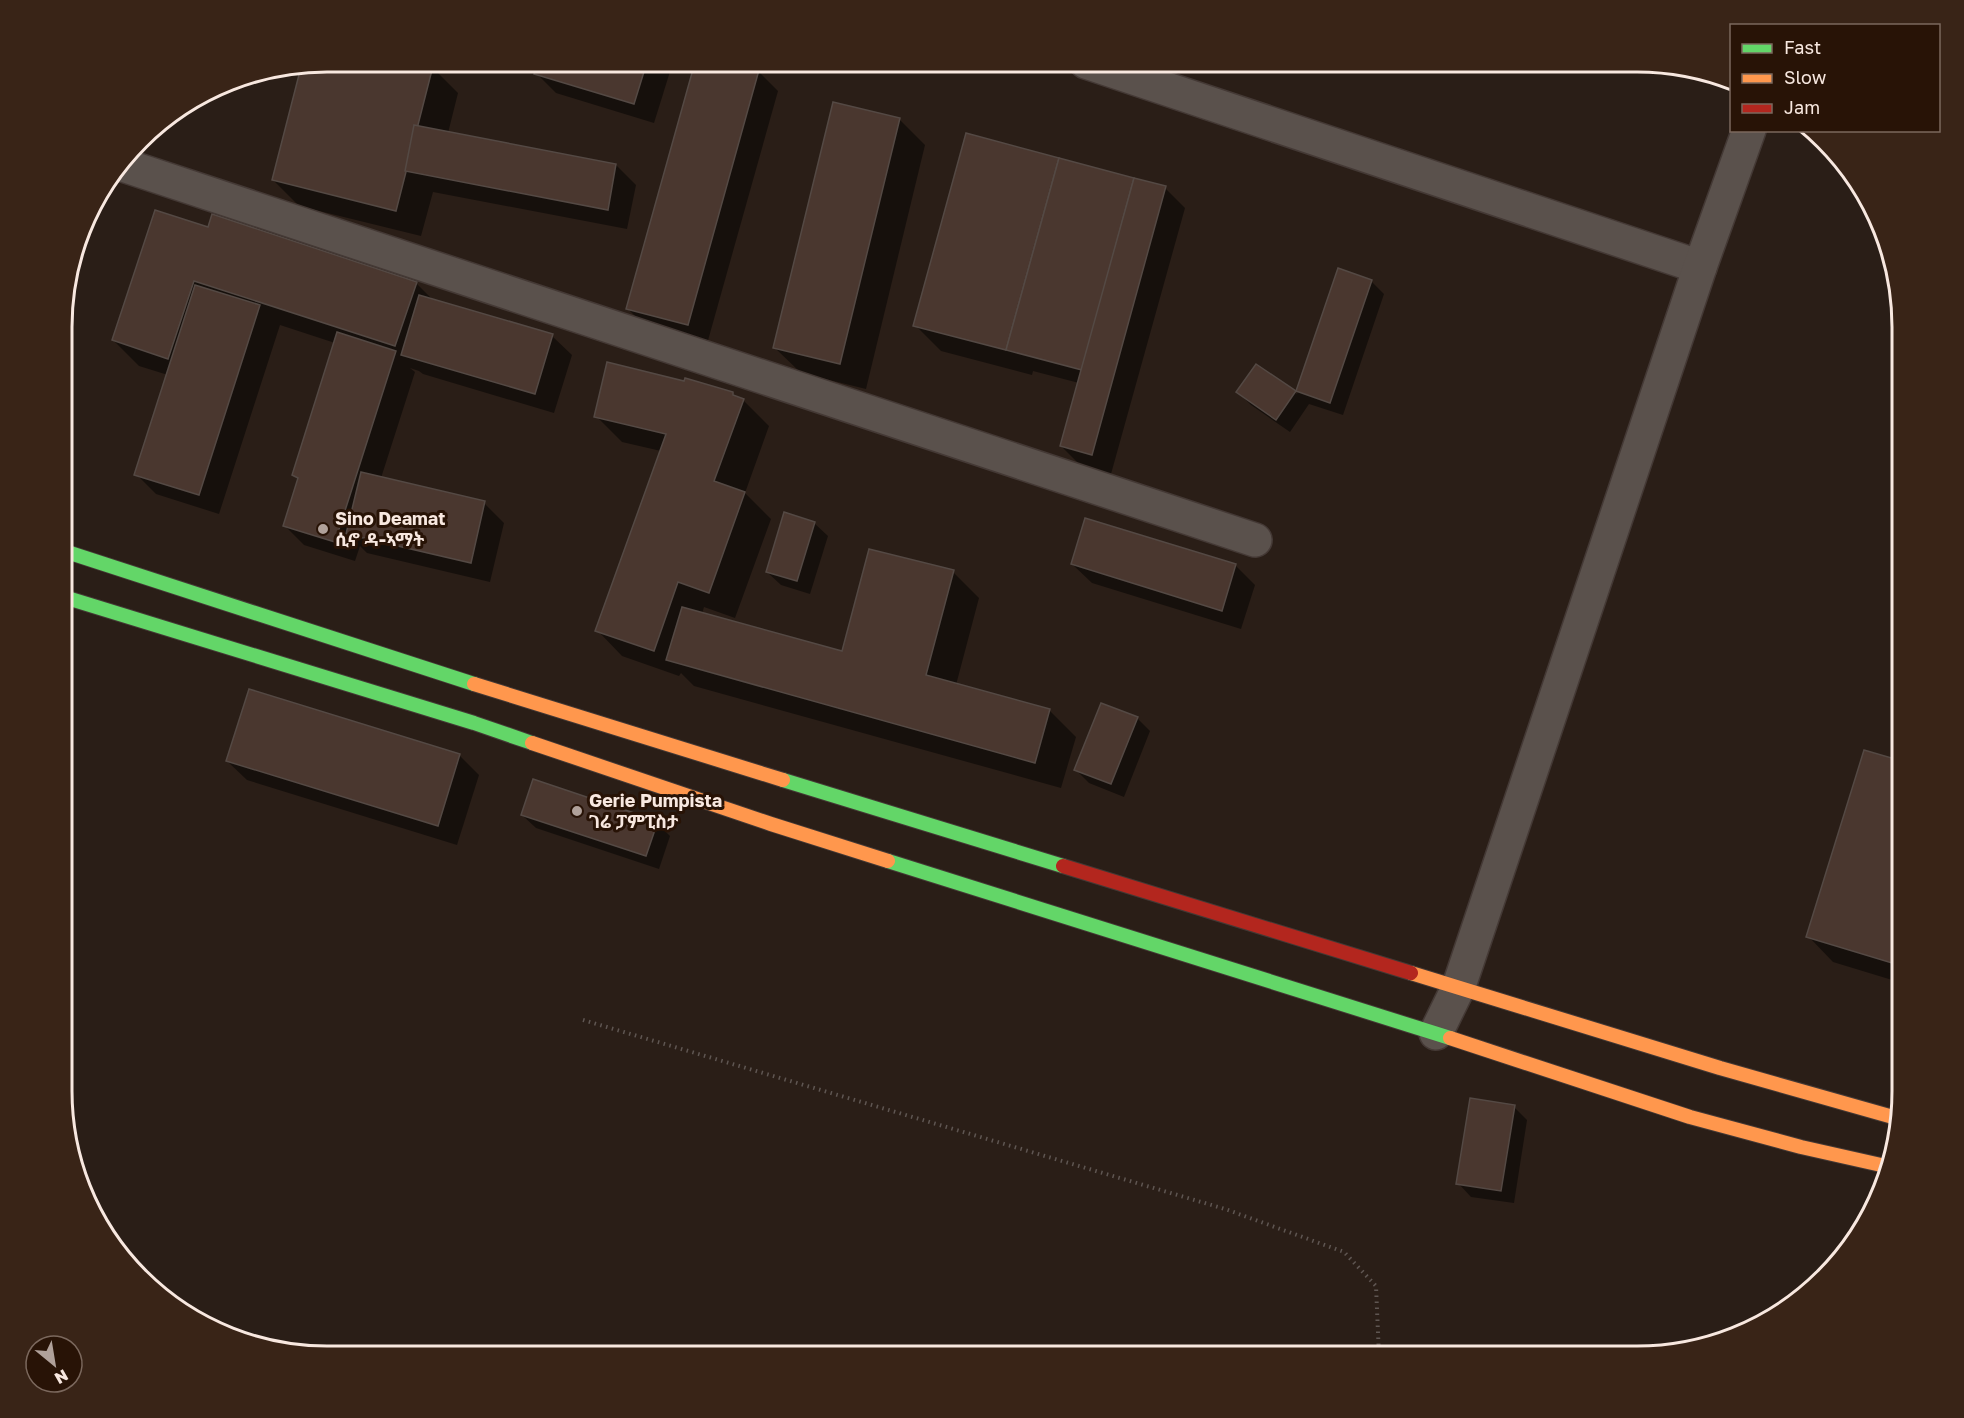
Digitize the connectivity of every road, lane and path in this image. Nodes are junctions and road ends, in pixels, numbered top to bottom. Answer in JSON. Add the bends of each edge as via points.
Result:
{"nodes":[{"id":1,"x":1116,"y":72,"type":"edge"},
{"id":2,"x":1748,"y":132,"type":"edge"},
{"id":3,"x":129,"y":167,"type":"edge"},
{"id":4,"x":1700,"y":267,"type":"junction"},
{"id":5,"x":1256,"y":540,"type":"dead end"},
{"id":6,"x":72,"y":554,"type":"edge"},
{"id":7,"x":72,"y":599,"type":"edge"},
{"id":8,"x":1459,"y":986,"type":"junction"},
{"id":9,"x":583,"y":1020,"type":"dead end"},
{"id":10,"x":1436,"y":1033,"type":"junction"},
{"id":11,"x":1890,"y":1116,"type":"edge"},
{"id":12,"x":1881,"y":1165,"type":"edge"},
{"id":13,"x":1379,"y":1346,"type":"edge"}],
"edges":[{"from":1,"to":4,"type":"street"},
{"from":2,"to":4,"type":"street"},
{"from":3,"to":5,"type":"street"},
{"from":4,"to":8,"type":"street"},
{"from":6,"to":8,"type":"street","via":[[219,607]]},
{"from":7,"to":10,"type":"street","via":[[207,635],[783,827]]},
{"from":8,"to":10,"type":"street"},
{"from":8,"to":11,"type":"street","via":[[1720,1068]]},
{"from":9,"to":13,"type":"path","via":[[1225,1209],[1344,1252],[1376,1286]]},
{"from":10,"to":12,"type":"street","via":[[1690,1117]]}]}
